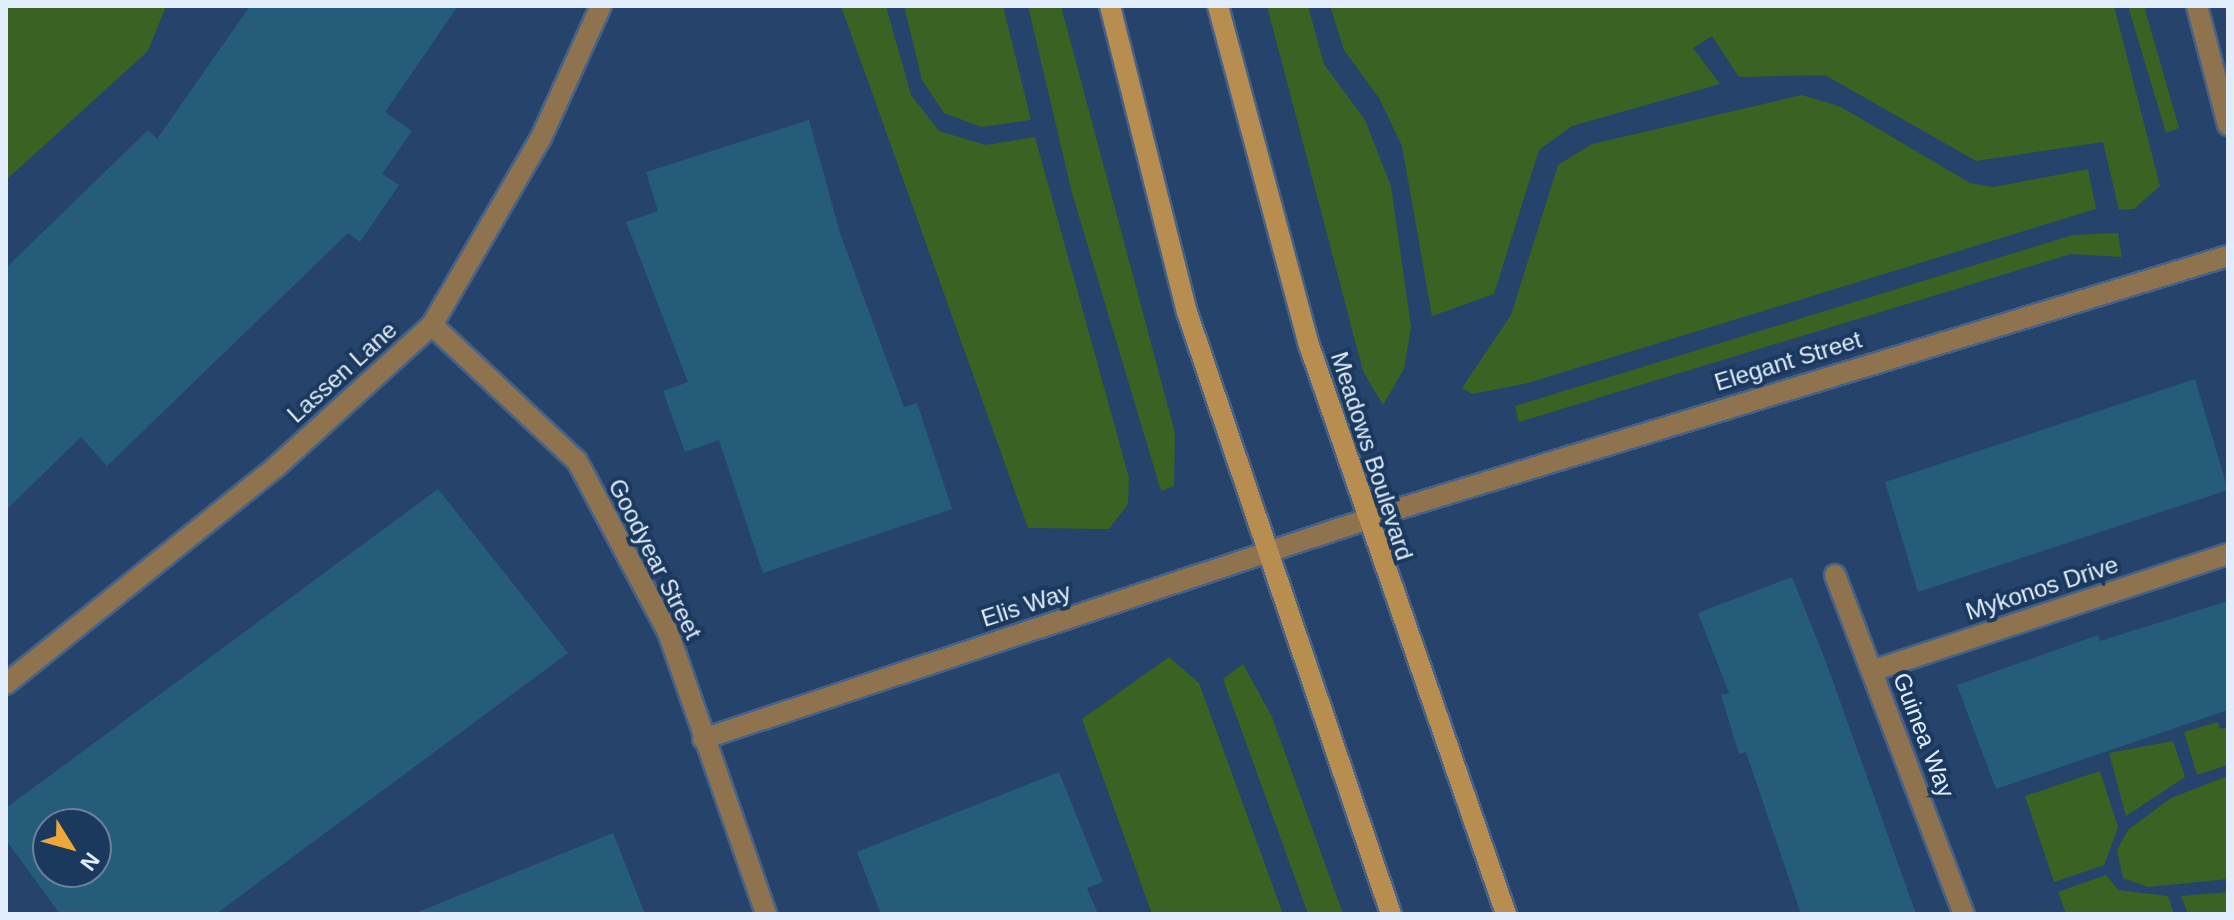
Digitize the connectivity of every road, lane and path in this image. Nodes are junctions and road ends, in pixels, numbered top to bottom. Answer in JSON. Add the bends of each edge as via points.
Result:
{"nodes":[{"id":1,"x":601,"y":6,"type":"edge"},
{"id":2,"x":1110,"y":6,"type":"edge"},
{"id":3,"x":1218,"y":6,"type":"edge"},
{"id":4,"x":2197,"y":6,"type":"edge"},
{"id":5,"x":2228,"y":125,"type":"edge"},
{"id":6,"x":2228,"y":256,"type":"edge"},
{"id":7,"x":432,"y":325,"type":"junction"},
{"id":8,"x":1365,"y":519,"type":"junction"},
{"id":9,"x":1263,"y":553,"type":"junction"},
{"id":10,"x":2228,"y":554,"type":"edge"},
{"id":11,"x":1835,"y":575,"type":"dead end"},
{"id":12,"x":1872,"y":671,"type":"junction"},
{"id":13,"x":6,"y":684,"type":"edge"},
{"id":14,"x":703,"y":739,"type":"junction"},
{"id":15,"x":766,"y":914,"type":"edge"},
{"id":16,"x":1391,"y":914,"type":"edge"},
{"id":17,"x":1506,"y":914,"type":"edge"},
{"id":18,"x":1964,"y":914,"type":"edge"}],
"edges":[{"from":1,"to":7,"type":"street","name":"Lassen Lane","via":[[541,138]]},
{"from":2,"to":9,"type":"main road","via":[[1187,312]]},
{"from":3,"to":8,"type":"main road","name":"Meadows Boulevard","via":[[1300,315]]},
{"from":4,"to":5,"type":"street"},
{"from":6,"to":8,"type":"street","name":"Elegant Street"},
{"from":7,"to":13,"type":"street","name":"Lassen Lane","via":[[277,466]]},
{"from":7,"to":14,"type":"street","name":"Goodyear Street","via":[[577,461],[668,632]]},
{"from":8,"to":9,"type":"street","name":"Elis Way"},
{"from":8,"to":17,"type":"main road","name":"Meadows Boulevard"},
{"from":9,"to":14,"type":"street","name":"Elis Way"},
{"from":9,"to":16,"type":"main road"},
{"from":10,"to":12,"type":"street","name":"Mykonos Drive"},
{"from":11,"to":12,"type":"street","name":"Guinea Way"},
{"from":12,"to":18,"type":"street","name":"Guinea Way"},
{"from":14,"to":15,"type":"street","name":"Goodyear Street"}]}
